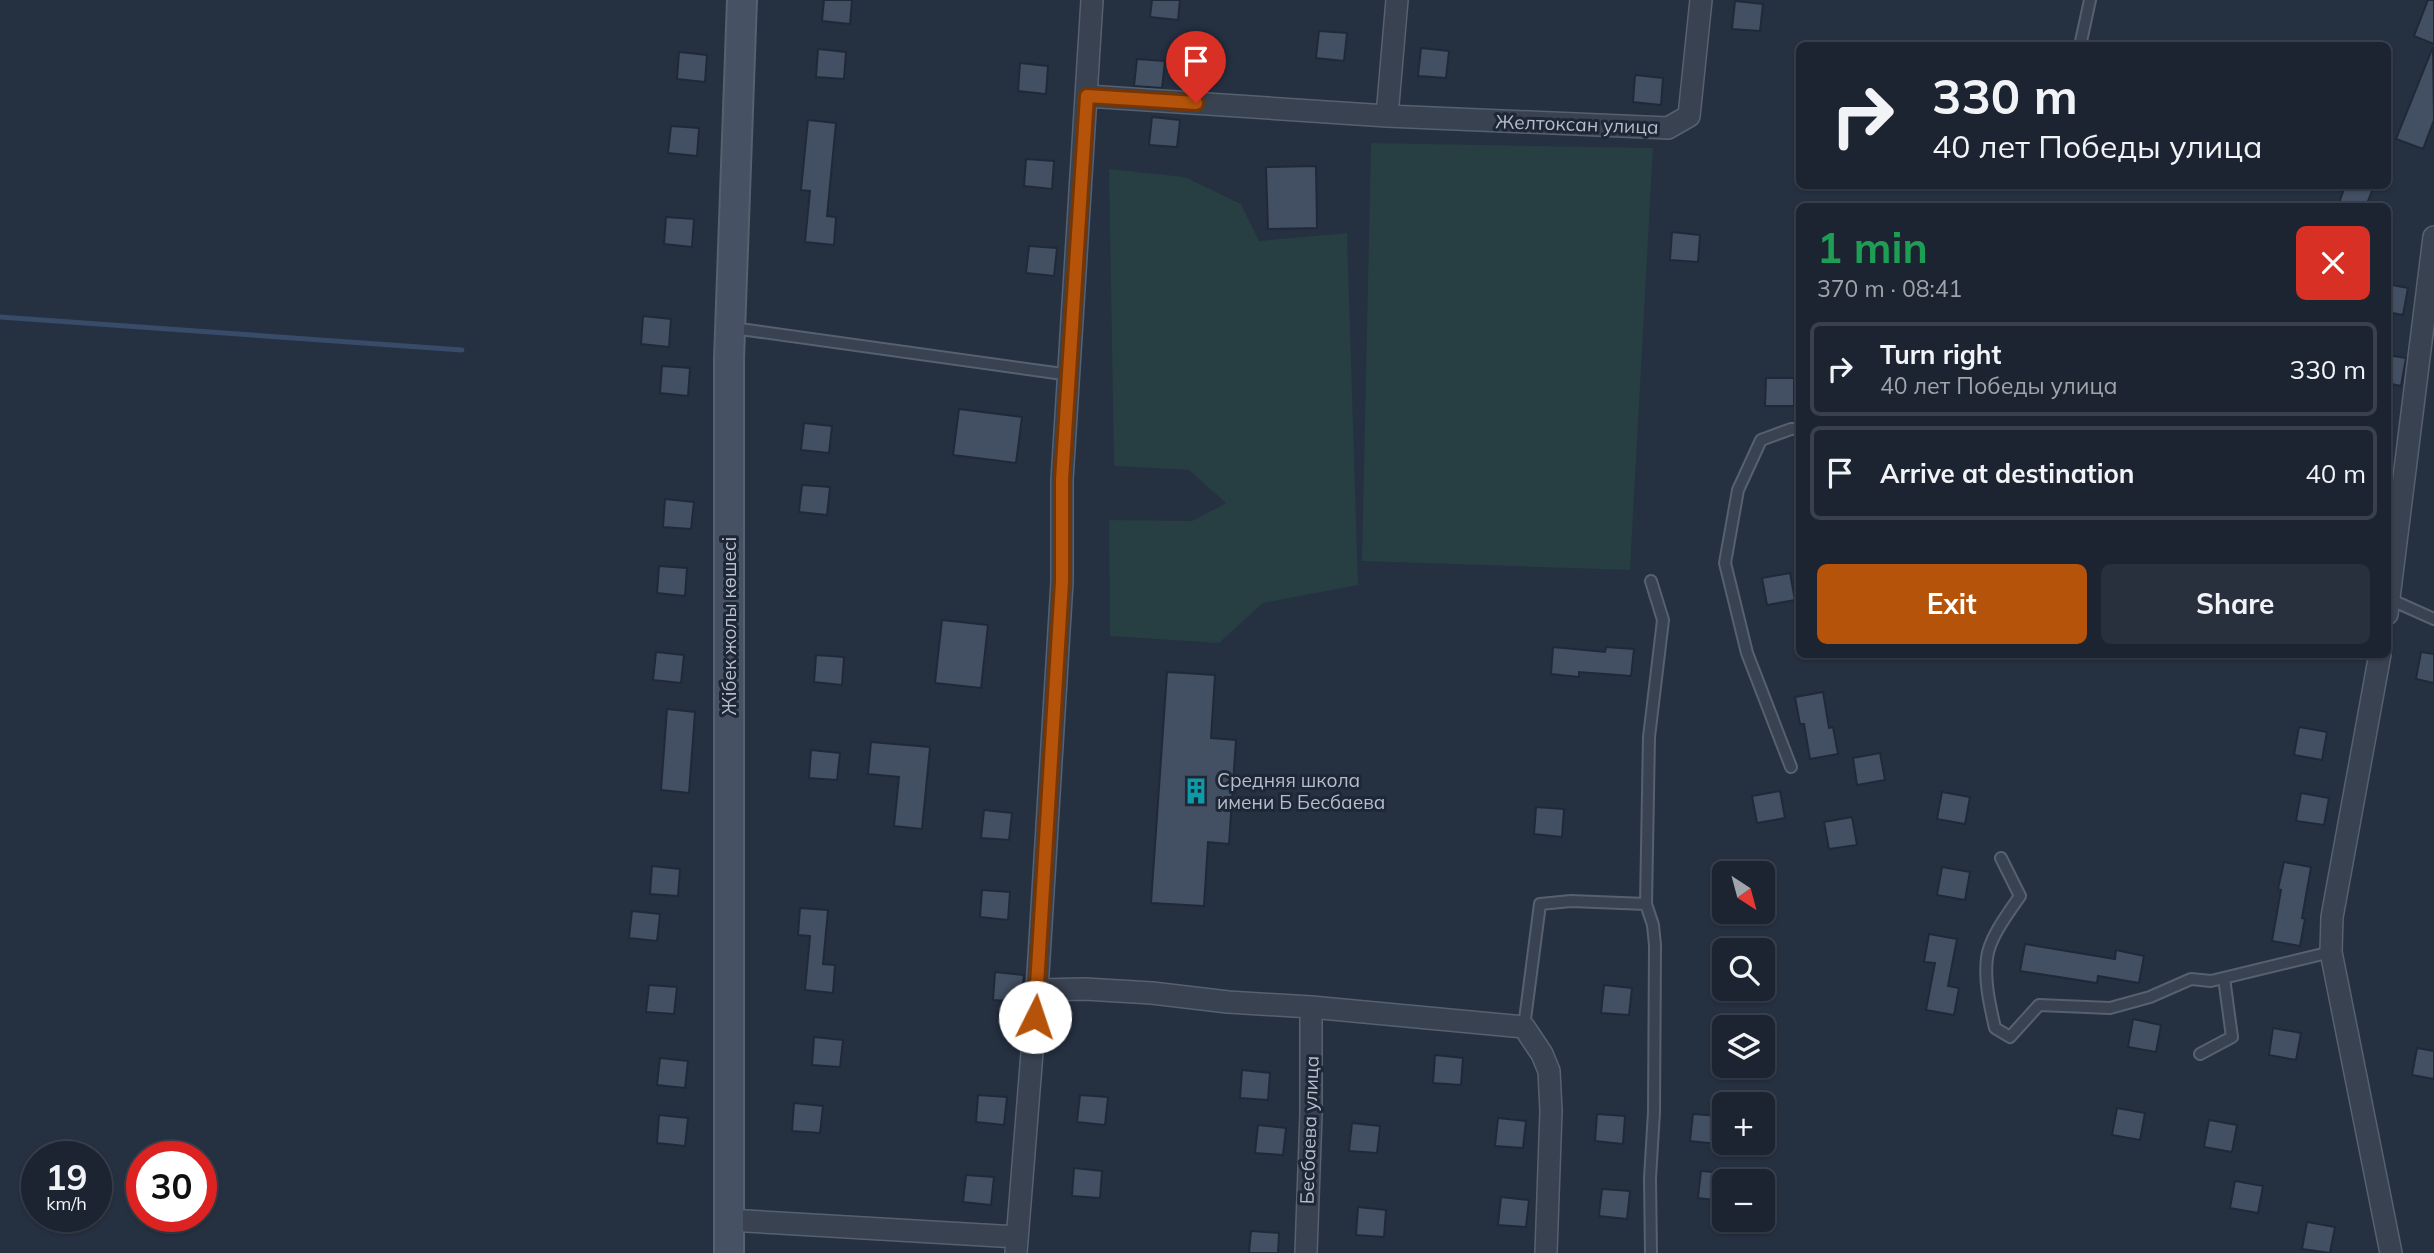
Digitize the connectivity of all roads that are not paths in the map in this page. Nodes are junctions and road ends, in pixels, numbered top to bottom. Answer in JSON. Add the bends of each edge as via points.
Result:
{"nodes":[{"id":1,"x":742,"y":0,"type":"edge"},
{"id":2,"x":1092,"y":0,"type":"edge"},
{"id":3,"x":1396,"y":0,"type":"edge"},
{"id":4,"x":1701,"y":0,"type":"edge"},
{"id":5,"x":2090,"y":0,"type":"edge"},
{"id":6,"x":2081,"y":42,"type":"edge"},
{"id":7,"x":1087,"y":96,"type":"junction"},
{"id":8,"x":1387,"y":116,"type":"junction"},
{"id":9,"x":2434,"y":237,"type":"edge"},
{"id":10,"x":730,"y":328,"type":"junction"},
{"id":11,"x":1070,"y":375,"type":"junction"},
{"id":12,"x":1796,"y":429,"type":"edge"},
{"id":13,"x":2391,"y":580,"type":"edge"},
{"id":14,"x":1651,"y":581,"type":"dead end"},
{"id":15,"x":2391,"y":605,"type":"edge"},
{"id":16,"x":2434,"y":619,"type":"edge"},
{"id":17,"x":2379,"y":658,"type":"edge"},
{"id":18,"x":1791,"y":767,"type":"dead end"},
{"id":19,"x":2001,"y":858,"type":"dead end"},
{"id":20,"x":1646,"y":904,"type":"junction"},
{"id":21,"x":2331,"y":952,"type":"junction"},
{"id":22,"x":2224,"y":978,"type":"junction"},
{"id":23,"x":1037,"y":990,"type":"junction"},
{"id":24,"x":1311,"y":1007,"type":"junction"},
{"id":25,"x":1524,"y":1027,"type":"junction"},
{"id":26,"x":2200,"y":1054,"type":"dead end"},
{"id":27,"x":729,"y":1220,"type":"junction"},
{"id":28,"x":1016,"y":1245,"type":"edge"},
{"id":29,"x":729,"y":1253,"type":"edge"},
{"id":30,"x":1306,"y":1253,"type":"edge"},
{"id":31,"x":1546,"y":1253,"type":"edge"},
{"id":32,"x":1651,"y":1253,"type":"edge"},
{"id":33,"x":2391,"y":1253,"type":"edge"}],
"edges":[{"from":1,"to":10,"type":"street","name":"Жібек жолы көшесі"},
{"from":2,"to":7,"type":"street"},
{"from":3,"to":8,"type":"street"},
{"from":4,"to":8,"type":"street","name":"Желтоксан улица","via":[[1689,116],[1668,128]]},
{"from":5,"to":6,"type":"lane"},
{"from":7,"to":8,"type":"street"},
{"from":7,"to":11,"type":"street"},
{"from":9,"to":13,"type":"street"},
{"from":10,"to":11,"type":"lane"},
{"from":10,"to":27,"type":"street","name":"Жібек жолы көшесі"},
{"from":11,"to":23,"type":"street"},
{"from":12,"to":18,"type":"lane","via":[[1761,440],[1738,491],[1725,563],[1747,653]]},
{"from":14,"to":20,"type":"lane","via":[[1662,620],[1649,737]]},
{"from":15,"to":16,"type":"lane"},
{"from":17,"to":21,"type":"street","via":[[2332,917]]},
{"from":19,"to":22,"type":"lane","via":[[2020,896],[1987,956],[1988,995],[1995,1028],[2010,1037],[2039,1005],[2110,1008],[2191,979]]},
{"from":20,"to":25,"type":"lane","via":[[1540,904]]},
{"from":20,"to":32,"type":"lane","via":[[1655,945]]},
{"from":21,"to":22,"type":"lane"},
{"from":21,"to":33,"type":"street"},
{"from":22,"to":26,"type":"lane","via":[[2232,1037]]},
{"from":23,"to":24,"type":"street","via":[[1139,992]]},
{"from":23,"to":28,"type":"street"},
{"from":24,"to":25,"type":"street"},
{"from":24,"to":30,"type":"street","name":"Бесбаева улица"},
{"from":25,"to":31,"type":"street","via":[[1549,1071]]},
{"from":27,"to":28,"type":"street"},
{"from":27,"to":29,"type":"street","name":"Жібек жолы көшесі"}]}
